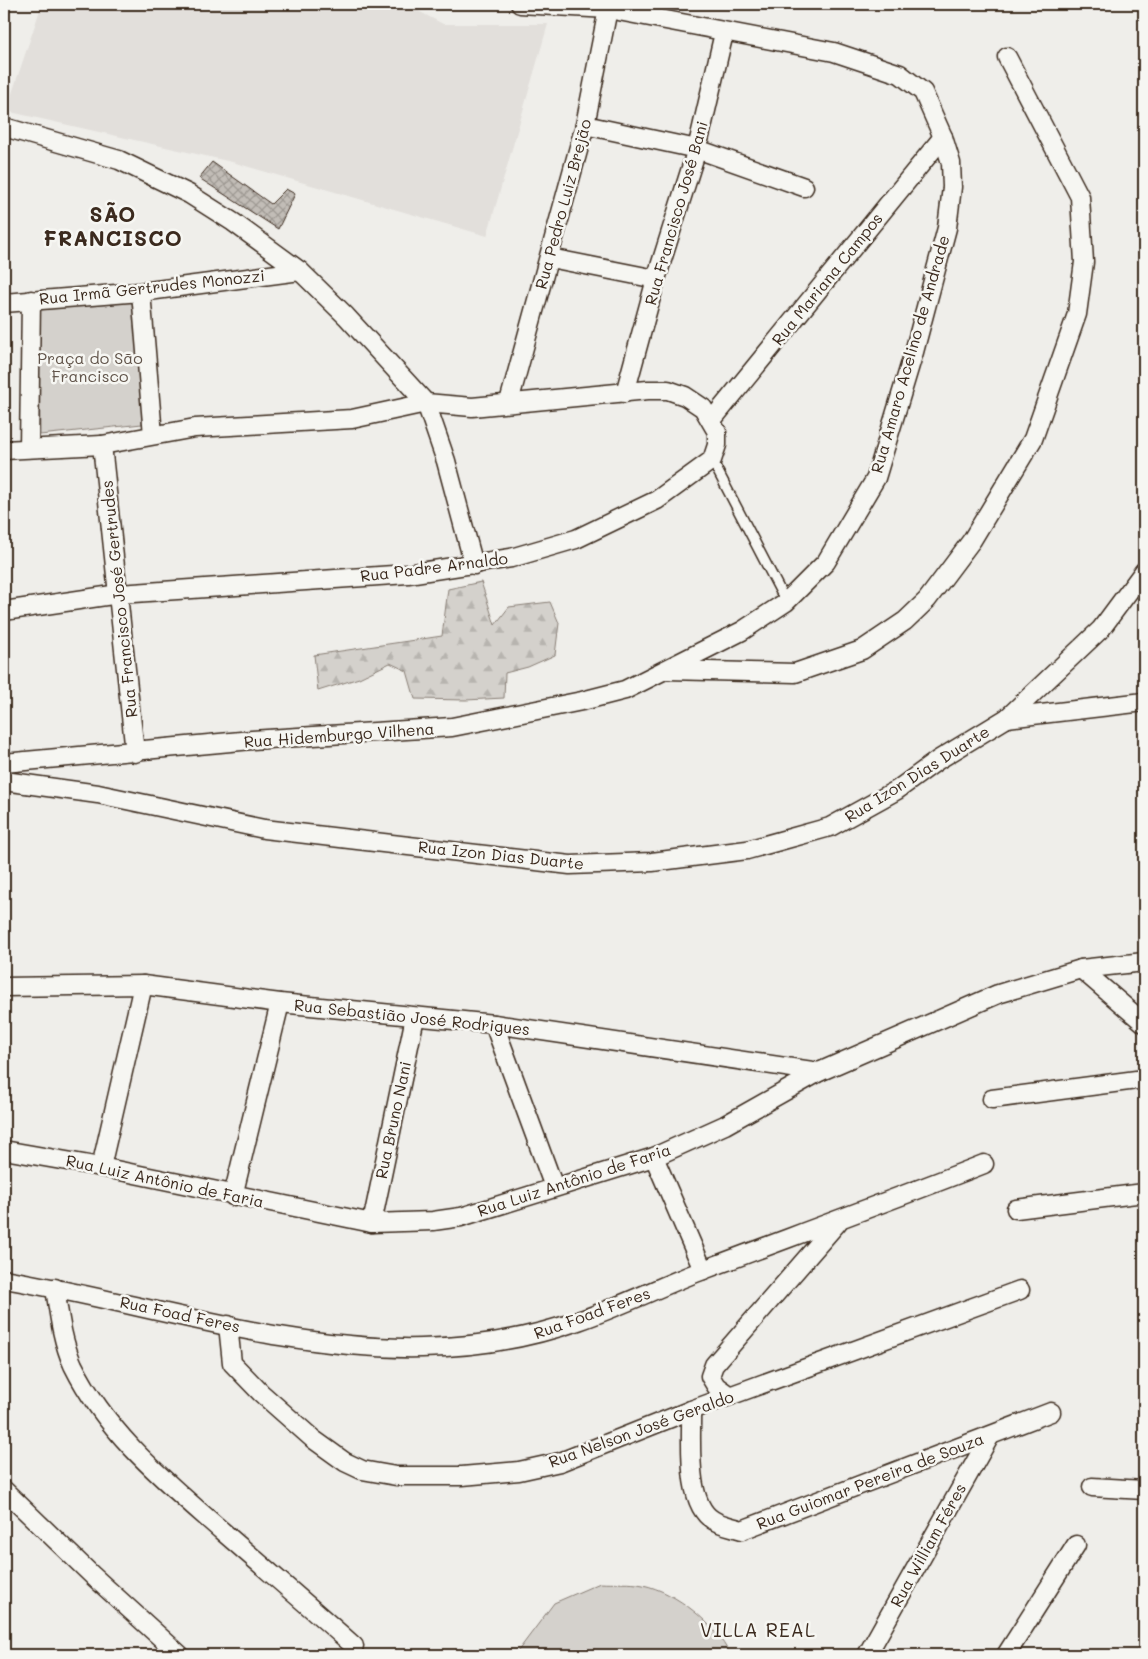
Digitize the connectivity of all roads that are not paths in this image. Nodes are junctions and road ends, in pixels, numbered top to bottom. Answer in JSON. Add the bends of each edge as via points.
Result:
{"nodes":[{"id":1,"x":520,"y":4,"type":"edge"},
{"id":2,"x":609,"y":7,"type":"edge"},
{"id":3,"x":724,"y":33,"type":"junction"},
{"id":4,"x":1007,"y":58,"type":"dead end"},
{"id":5,"x":585,"y":125,"type":"junction"},
{"id":6,"x":4,"y":127,"type":"edge"},
{"id":7,"x":943,"y":137,"type":"junction"},
{"id":8,"x":697,"y":149,"type":"junction"},
{"id":9,"x":804,"y":187,"type":"dead end"},
{"id":10,"x":550,"y":258,"type":"junction"},
{"id":11,"x":300,"y":271,"type":"junction"},
{"id":12,"x":656,"y":279,"type":"junction"},
{"id":13,"x":141,"y":292,"type":"junction"},
{"id":14,"x":31,"y":300,"type":"junction"},
{"id":15,"x":4,"y":303,"type":"edge"},
{"id":16,"x":624,"y":393,"type":"junction"},
{"id":17,"x":509,"y":402,"type":"junction"},
{"id":18,"x":426,"y":403,"type":"junction"},
{"id":19,"x":712,"y":420,"type":"junction"},
{"id":20,"x":153,"y":436,"type":"junction"},
{"id":21,"x":102,"y":445,"type":"junction"},
{"id":22,"x":30,"y":448,"type":"junction"},
{"id":23,"x":4,"y":450,"type":"edge"},
{"id":24,"x":712,"y":460,"type":"junction"},
{"id":25,"x":474,"y":565,"type":"junction"},
{"id":26,"x":1144,"y":571,"type":"edge"},
{"id":27,"x":119,"y":594,"type":"junction"},
{"id":28,"x":786,"y":602,"type":"junction"},
{"id":29,"x":4,"y":611,"type":"edge"},
{"id":30,"x":667,"y":670,"type":"junction"},
{"id":31,"x":1144,"y":702,"type":"edge"},
{"id":32,"x":1008,"y":718,"type":"junction"},
{"id":33,"x":135,"y":753,"type":"junction"},
{"id":34,"x":4,"y":763,"type":"edge"},
{"id":35,"x":4,"y":781,"type":"edge"},
{"id":36,"x":1144,"y":962,"type":"edge"},
{"id":37,"x":1081,"y":970,"type":"junction"},
{"id":38,"x":143,"y":985,"type":"junction"},
{"id":39,"x":4,"y":986,"type":"edge"},
{"id":40,"x":280,"y":1003,"type":"junction"},
{"id":41,"x":415,"y":1017,"type":"junction"},
{"id":42,"x":1144,"y":1023,"type":"edge"},
{"id":43,"x":494,"y":1024,"type":"junction"},
{"id":44,"x":819,"y":1072,"type":"junction"},
{"id":45,"x":1144,"y":1079,"type":"edge"},
{"id":46,"x":992,"y":1099,"type":"dead end"},
{"id":47,"x":5,"y":1149,"type":"edge"},
{"id":48,"x":654,"y":1157,"type":"junction"},
{"id":49,"x":984,"y":1164,"type":"dead end"},
{"id":50,"x":101,"y":1167,"type":"junction"},
{"id":51,"x":554,"y":1188,"type":"junction"},
{"id":52,"x":1144,"y":1193,"type":"edge"},
{"id":53,"x":233,"y":1196,"type":"junction"},
{"id":54,"x":1016,"y":1209,"type":"dead end"},
{"id":55,"x":840,"y":1220,"type":"junction"},
{"id":56,"x":372,"y":1222,"type":"junction"},
{"id":57,"x":703,"y":1270,"type":"junction"},
{"id":58,"x":4,"y":1279,"type":"edge"},
{"id":59,"x":54,"y":1288,"type":"junction"},
{"id":60,"x":1020,"y":1290,"type":"dead end"},
{"id":61,"x":228,"y":1325,"type":"junction"},
{"id":62,"x":730,"y":1396,"type":"junction"},
{"id":63,"x":691,"y":1410,"type":"junction"},
{"id":64,"x":1051,"y":1412,"type":"dead end"},
{"id":65,"x":990,"y":1436,"type":"junction"},
{"id":66,"x":1092,"y":1487,"type":"dead end"},
{"id":67,"x":4,"y":1490,"type":"edge"},
{"id":68,"x":1144,"y":1490,"type":"edge"},
{"id":69,"x":1076,"y":1545,"type":"dead end"},
{"id":70,"x":354,"y":1646,"type":"dead end"},
{"id":71,"x":180,"y":1655,"type":"edge"},
{"id":72,"x":867,"y":1655,"type":"edge"},
{"id":73,"x":1006,"y":1655,"type":"edge"}],
"edges":[{"from":1,"to":2,"type":"street","name":"Rua Amaro Acelino de Andrade"},
{"from":2,"to":3,"type":"street","name":"Rua Amaro Acelino de Andrade"},
{"from":2,"to":5,"type":"street","name":"Rua Pedro Luiz Brejão"},
{"from":3,"to":7,"type":"street","name":"Rua Amaro Acelino de Andrade","via":[[834,52],[900,74],[923,92]]},
{"from":3,"to":8,"type":"street","name":"Rua Francisco José Bani"},
{"from":4,"to":30,"type":"street","via":[[1080,197],[1084,262],[1077,314],[1033,439],[972,540],[927,600],[905,621],[862,650],[795,673]]},
{"from":5,"to":8,"type":"street"},
{"from":5,"to":10,"type":"street","name":"Rua Pedro Luiz Brejão"},
{"from":6,"to":11,"type":"street","via":[[118,160],[188,194]]},
{"from":7,"to":19,"type":"street","name":"Rua Mariana Campos"},
{"from":7,"to":28,"type":"street","name":"Rua Amaro Acelino de Andrade","via":[[951,163],[947,228],[876,478],[826,562]]},
{"from":8,"to":9,"type":"street"},
{"from":8,"to":12,"type":"street","name":"Rua Francisco José Bani"},
{"from":10,"to":12,"type":"street"},
{"from":10,"to":17,"type":"street","name":"Rua Pedro Luiz Brejão"},
{"from":11,"to":13,"type":"street","name":"Rua Irmã Gertrudes Monozzi"},
{"from":11,"to":18,"type":"street"},
{"from":12,"to":16,"type":"street","name":"Rua Francisco José Bani"},
{"from":13,"to":14,"type":"street","name":"Rua Irmã Gertrudes Monozzi"},
{"from":13,"to":20,"type":"street"},
{"from":14,"to":15,"type":"street","name":"Rua Irmã Gertrudes Monozzi"},
{"from":14,"to":22,"type":"street"},
{"from":16,"to":17,"type":"street"},
{"from":16,"to":19,"type":"street","via":[[648,390],[677,393],[694,400]]},
{"from":17,"to":18,"type":"street","via":[[472,406]]},
{"from":18,"to":20,"type":"street","via":[[352,419],[195,428]]},
{"from":18,"to":25,"type":"street","via":[[446,461]]},
{"from":19,"to":24,"type":"street","via":[[717,432],[717,445]]},
{"from":20,"to":21,"type":"street"},
{"from":21,"to":22,"type":"street"},
{"from":21,"to":27,"type":"street","name":"Rua Francisco José Gertrudes"},
{"from":22,"to":23,"type":"street"},
{"from":24,"to":25,"type":"street","name":"Rua Padre Arnaldo","via":[[658,500],[576,539]]},
{"from":24,"to":28,"type":"lane"},
{"from":25,"to":27,"type":"street","name":"Rua Padre Arnaldo","via":[[408,574]]},
{"from":26,"to":32,"type":"street","name":"Rua Izon Dias Duarte","via":[[1101,629]]},
{"from":27,"to":29,"type":"street","name":"Rua Padre Arnaldo"},
{"from":27,"to":33,"type":"street","name":"Rua Francisco José Gertrudes"},
{"from":28,"to":30,"type":"street","name":"Rua Amaro Acelino de Andrade","via":[[742,631]]},
{"from":30,"to":33,"type":"street","name":"Rua Hidemburgo Vilhena","via":[[625,690],[523,714],[452,726],[252,740]]},
{"from":31,"to":32,"type":"street"},
{"from":32,"to":35,"type":"street","name":"Rua Izon Dias Duarte","via":[[938,760],[897,790],[830,827],[747,850],[652,862],[570,865],[264,829],[98,794]]},
{"from":33,"to":34,"type":"street","name":"Rua Hidemburgo Vilhena"},
{"from":36,"to":37,"type":"street","name":"Rua Luiz Antônio de Faria"},
{"from":37,"to":42,"type":"street"},
{"from":37,"to":44,"type":"street","name":"Rua Luiz Antônio de Faria","via":[[998,994]]},
{"from":38,"to":39,"type":"street","name":"Rua Sebastião José Rodrigues"},
{"from":38,"to":40,"type":"street","name":"Rua Sebastião José Rodrigues"},
{"from":38,"to":50,"type":"street"},
{"from":40,"to":41,"type":"street","name":"Rua Sebastião José Rodrigues"},
{"from":40,"to":53,"type":"street"},
{"from":41,"to":43,"type":"street","name":"Rua Sebastião José Rodrigues"},
{"from":41,"to":56,"type":"street","name":"Rua Bruno Nani"},
{"from":43,"to":44,"type":"street","name":"Rua Sebastião José Rodrigues"},
{"from":43,"to":51,"type":"street"},
{"from":44,"to":48,"type":"street","name":"Rua Luiz Antônio de Faria","via":[[726,1125]]},
{"from":45,"to":46,"type":"street"},
{"from":47,"to":50,"type":"street","name":"Rua Luiz Antônio de Faria"},
{"from":48,"to":51,"type":"street","name":"Rua Luiz Antônio de Faria"},
{"from":48,"to":57,"type":"street"},
{"from":49,"to":55,"type":"street","name":"Rua Foad Feres"},
{"from":50,"to":53,"type":"street","name":"Rua Luiz Antônio de Faria"},
{"from":51,"to":56,"type":"street","name":"Rua Luiz Antônio de Faria","via":[[461,1217],[424,1222]]},
{"from":52,"to":54,"type":"street"},
{"from":53,"to":56,"type":"street","name":"Rua Luiz Antônio de Faria"},
{"from":55,"to":57,"type":"street","name":"Rua Foad Feres"},
{"from":55,"to":62,"type":"street","via":[[714,1365],[710,1376],[716,1386]]},
{"from":57,"to":61,"type":"street","name":"Rua Foad Feres","via":[[579,1321],[530,1336],[488,1344],[422,1348],[344,1345]]},
{"from":58,"to":59,"type":"street","name":"Rua Foad Feres"},
{"from":59,"to":61,"type":"street","name":"Rua Foad Feres"},
{"from":59,"to":70,"type":"street","via":[[63,1338],[73,1364],[121,1438],[158,1475]]},
{"from":60,"to":62,"type":"street","name":"Rua Nelson José Geraldo"},
{"from":61,"to":63,"type":"street","name":"Rua Nelson José Geraldo","via":[[232,1363],[313,1439],[362,1470],[396,1476],[519,1472],[560,1462]]},
{"from":62,"to":63,"type":"street","name":"Rua Nelson José Geraldo"},
{"from":63,"to":65,"type":"street","name":"Rua Guiomar Pereira de Souza","via":[[692,1477],[699,1506],[713,1520],[742,1530]]},
{"from":64,"to":65,"type":"street","name":"Rua Guiomar Pereira de Souza"},
{"from":65,"to":72,"type":"street","name":"Rua William Féres"},
{"from":66,"to":68,"type":"street"},
{"from":67,"to":71,"type":"street","via":[[92,1576]]},
{"from":69,"to":73,"type":"street"}]}
